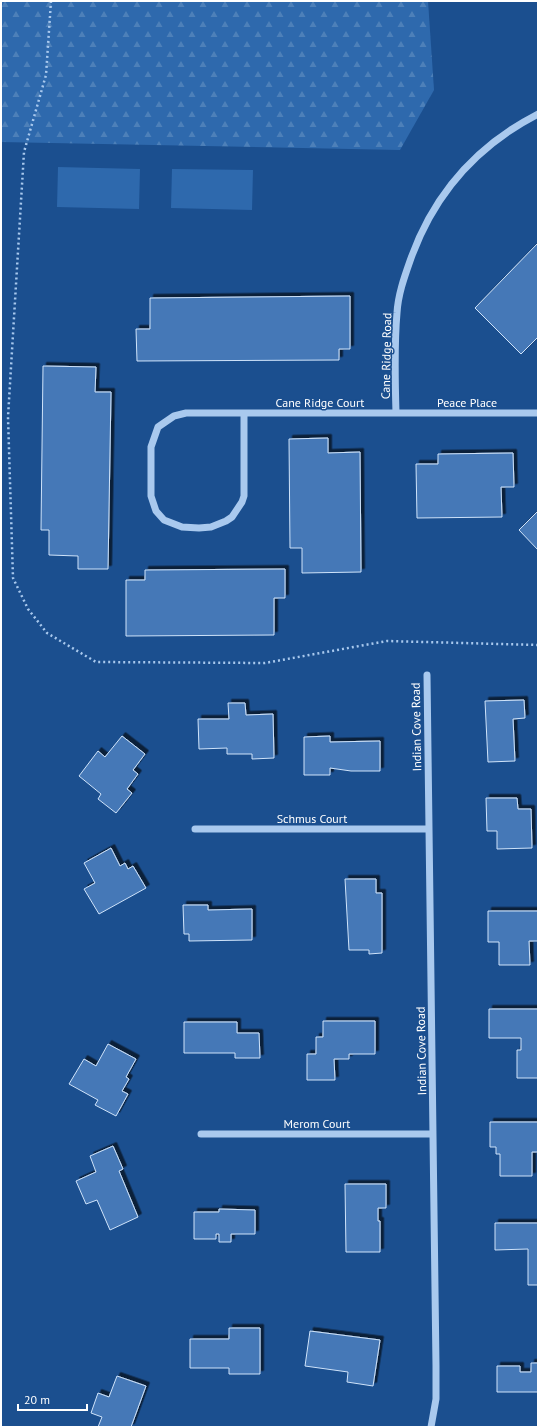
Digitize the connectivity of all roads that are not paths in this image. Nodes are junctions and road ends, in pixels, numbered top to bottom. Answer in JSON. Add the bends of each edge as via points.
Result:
{"nodes":[{"id":1,"x":538,"y":114,"type":"edge"},
{"id":2,"x":244,"y":413,"type":"junction"},
{"id":3,"x":396,"y":413,"type":"junction"},
{"id":4,"x":538,"y":413,"type":"edge"},
{"id":5,"x":426,"y":675,"type":"dead end"},
{"id":6,"x":195,"y":829,"type":"dead end"},
{"id":7,"x":428,"y":829,"type":"junction"},
{"id":8,"x":201,"y":1134,"type":"dead end"},
{"id":9,"x":433,"y":1134,"type":"junction"},
{"id":10,"x":431,"y":1427,"type":"edge"}],
"edges":[{"from":1,"to":3,"type":"street","name":"Cane Ridge Road","via":[[508,131],[475,158],[441,197],[420,233],[402,283],[397,314]]},
{"from":2,"to":2,"type":"street","name":"Cane Ridge Court","via":[[244,496],[235,513],[226,521],[204,528],[182,527],[164,520],[156,511],[151,496],[151,447],[158,427],[179,414]]},
{"from":2,"to":3,"type":"street","name":"Cane Ridge Court"},
{"from":3,"to":4,"type":"street","name":"Peace Place"},
{"from":5,"to":7,"type":"street","name":"Indian Cove Road"},
{"from":6,"to":7,"type":"street","name":"Schmus Court"},
{"from":7,"to":9,"type":"street","name":"Indian Cove Road"},
{"from":8,"to":9,"type":"street","name":"Merom Court"},
{"from":9,"to":10,"type":"street","name":"Indian Cove Road","via":[[436,1399]]}]}
